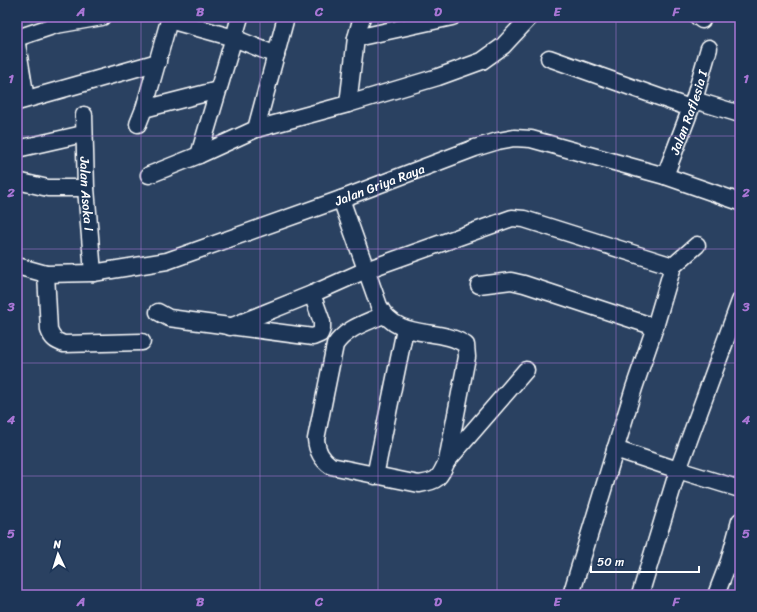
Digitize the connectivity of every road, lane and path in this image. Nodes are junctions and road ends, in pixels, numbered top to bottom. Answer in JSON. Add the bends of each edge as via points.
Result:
{"nodes":[{"id":1,"x":102,"y":17,"type":"edge"},
{"id":2,"x":240,"y":17,"type":"edge"},
{"id":3,"x":286,"y":17,"type":"edge"},
{"id":4,"x":362,"y":17,"type":"edge"},
{"id":5,"x":452,"y":17,"type":"edge"},
{"id":6,"x":530,"y":17,"type":"edge"},
{"id":7,"x":169,"y":18,"type":"edge"},
{"id":8,"x":56,"y":21,"type":"edge"},
{"id":9,"x":17,"y":38,"type":"edge"},
{"id":10,"x":234,"y":38,"type":"junction"},
{"id":11,"x":356,"y":38,"type":"junction"},
{"id":12,"x":17,"y":44,"type":"edge"},
{"id":13,"x":709,"y":48,"type":"dead end"},
{"id":14,"x":276,"y":55,"type":"junction"},
{"id":15,"x":549,"y":58,"type":"dead end"},
{"id":16,"x":158,"y":62,"type":"junction"},
{"id":17,"x":218,"y":90,"type":"junction"},
{"id":18,"x":22,"y":100,"type":"edge"},
{"id":19,"x":348,"y":104,"type":"junction"},
{"id":20,"x":692,"y":104,"type":"junction"},
{"id":21,"x":144,"y":109,"type":"junction"},
{"id":22,"x":740,"y":114,"type":"edge"},
{"id":23,"x":84,"y":115,"type":"dead end"},
{"id":24,"x":138,"y":124,"type":"dead end"},
{"id":25,"x":256,"y":129,"type":"junction"},
{"id":26,"x":83,"y":134,"type":"junction"},
{"id":27,"x":17,"y":149,"type":"edge"},
{"id":28,"x":200,"y":156,"type":"junction"},
{"id":29,"x":149,"y":176,"type":"dead end"},
{"id":30,"x":665,"y":176,"type":"junction"},
{"id":31,"x":17,"y":181,"type":"edge"},
{"id":32,"x":86,"y":188,"type":"junction"},
{"id":33,"x":341,"y":199,"type":"junction"},
{"id":34,"x":740,"y":202,"type":"edge"},
{"id":35,"x":697,"y":245,"type":"dead end"},
{"id":36,"x":17,"y":266,"type":"edge"},
{"id":37,"x":673,"y":266,"type":"junction"},
{"id":38,"x":366,"y":270,"type":"junction"},
{"id":39,"x":93,"y":273,"type":"junction"},
{"id":40,"x":46,"y":274,"type":"junction"},
{"id":41,"x":479,"y":285,"type":"dead end"},
{"id":42,"x":312,"y":294,"type":"junction"},
{"id":43,"x":740,"y":301,"type":"edge"},
{"id":44,"x":158,"y":312,"type":"dead end"},
{"id":45,"x":384,"y":315,"type":"junction"},
{"id":46,"x":230,"y":327,"type":"junction"},
{"id":47,"x":655,"y":327,"type":"junction"},
{"id":48,"x":405,"y":329,"type":"junction"},
{"id":49,"x":142,"y":342,"type":"dead end"},
{"id":50,"x":526,"y":370,"type":"dead end"},
{"id":51,"x":615,"y":449,"type":"junction"},
{"id":52,"x":447,"y":461,"type":"junction"},
{"id":53,"x":678,"y":470,"type":"junction"},
{"id":54,"x":375,"y":476,"type":"junction"},
{"id":55,"x":740,"y":489,"type":"edge"},
{"id":56,"x":740,"y":521,"type":"edge"},
{"id":57,"x":734,"y":563,"type":"edge"},
{"id":58,"x":571,"y":595,"type":"edge"},
{"id":59,"x":640,"y":595,"type":"edge"},
{"id":60,"x":716,"y":595,"type":"edge"}],
"edges":[{"from":1,"to":8,"type":"street"},
{"from":2,"to":10,"type":"street"},
{"from":3,"to":14,"type":"street"},
{"from":4,"to":11,"type":"street"},
{"from":5,"to":11,"type":"street"},
{"from":6,"to":19,"type":"street","via":[[503,46],[482,61]]},
{"from":7,"to":10,"type":"street"},
{"from":7,"to":16,"type":"street"},
{"from":8,"to":9,"type":"street"},
{"from":10,"to":14,"type":"street"},
{"from":10,"to":17,"type":"street"},
{"from":11,"to":19,"type":"street"},
{"from":12,"to":18,"type":"street"},
{"from":13,"to":20,"type":"street","name":"Jalan Raflesia I"},
{"from":14,"to":25,"type":"street"},
{"from":15,"to":20,"type":"street"},
{"from":16,"to":18,"type":"street"},
{"from":16,"to":21,"type":"street"},
{"from":17,"to":21,"type":"street"},
{"from":17,"to":28,"type":"street"},
{"from":19,"to":25,"type":"street"},
{"from":20,"to":22,"type":"street"},
{"from":20,"to":30,"type":"street","name":"Jalan Raflesia I"},
{"from":21,"to":24,"type":"street"},
{"from":23,"to":26,"type":"street","name":"Jalan Asoka I"},
{"from":25,"to":28,"type":"street"},
{"from":26,"to":27,"type":"street"},
{"from":26,"to":32,"type":"street","name":"Jalan Asoka I"},
{"from":28,"to":29,"type":"street"},
{"from":30,"to":33,"type":"street","name":"Jalan Griya Raya","via":[[531,140],[514,138],[475,148]]},
{"from":30,"to":34,"type":"street","name":"Jalan Griya Raya"},
{"from":31,"to":32,"type":"street","via":[[48,188]]},
{"from":32,"to":39,"type":"street","name":"Jalan Asoka I"},
{"from":33,"to":38,"type":"street"},
{"from":33,"to":39,"type":"street","name":"Jalan Griya Raya","via":[[168,261]]},
{"from":35,"to":37,"type":"street"},
{"from":36,"to":40,"type":"street","name":"Jalan Griya Raya"},
{"from":37,"to":38,"type":"street","via":[[515,217]]},
{"from":37,"to":47,"type":"street"},
{"from":38,"to":42,"type":"street"},
{"from":38,"to":45,"type":"street","via":[[378,306]]},
{"from":39,"to":40,"type":"street","name":"Jalan Griya Raya"},
{"from":40,"to":49,"type":"street","via":[[49,330],[51,337],[57,342]]},
{"from":41,"to":47,"type":"street","via":[[511,281],[524,284]]},
{"from":42,"to":46,"type":"street"},
{"from":42,"to":46,"type":"street","via":[[323,326],[317,336],[305,337]]},
{"from":43,"to":53,"type":"street"},
{"from":44,"to":46,"type":"street","via":[[169,318]]},
{"from":45,"to":48,"type":"street"},
{"from":45,"to":54,"type":"street","via":[[347,332],[335,345],[316,439],[319,455],[331,466]]},
{"from":47,"to":51,"type":"street"},
{"from":48,"to":52,"type":"street","via":[[452,338],[466,345],[467,357]]},
{"from":48,"to":54,"type":"street"},
{"from":50,"to":52,"type":"street"},
{"from":51,"to":53,"type":"street"},
{"from":51,"to":58,"type":"street"},
{"from":52,"to":54,"type":"street","via":[[442,473],[430,482],[419,484]]},
{"from":53,"to":55,"type":"street"},
{"from":53,"to":59,"type":"street"},
{"from":56,"to":57,"type":"street"},
{"from":57,"to":60,"type":"street"}]}
